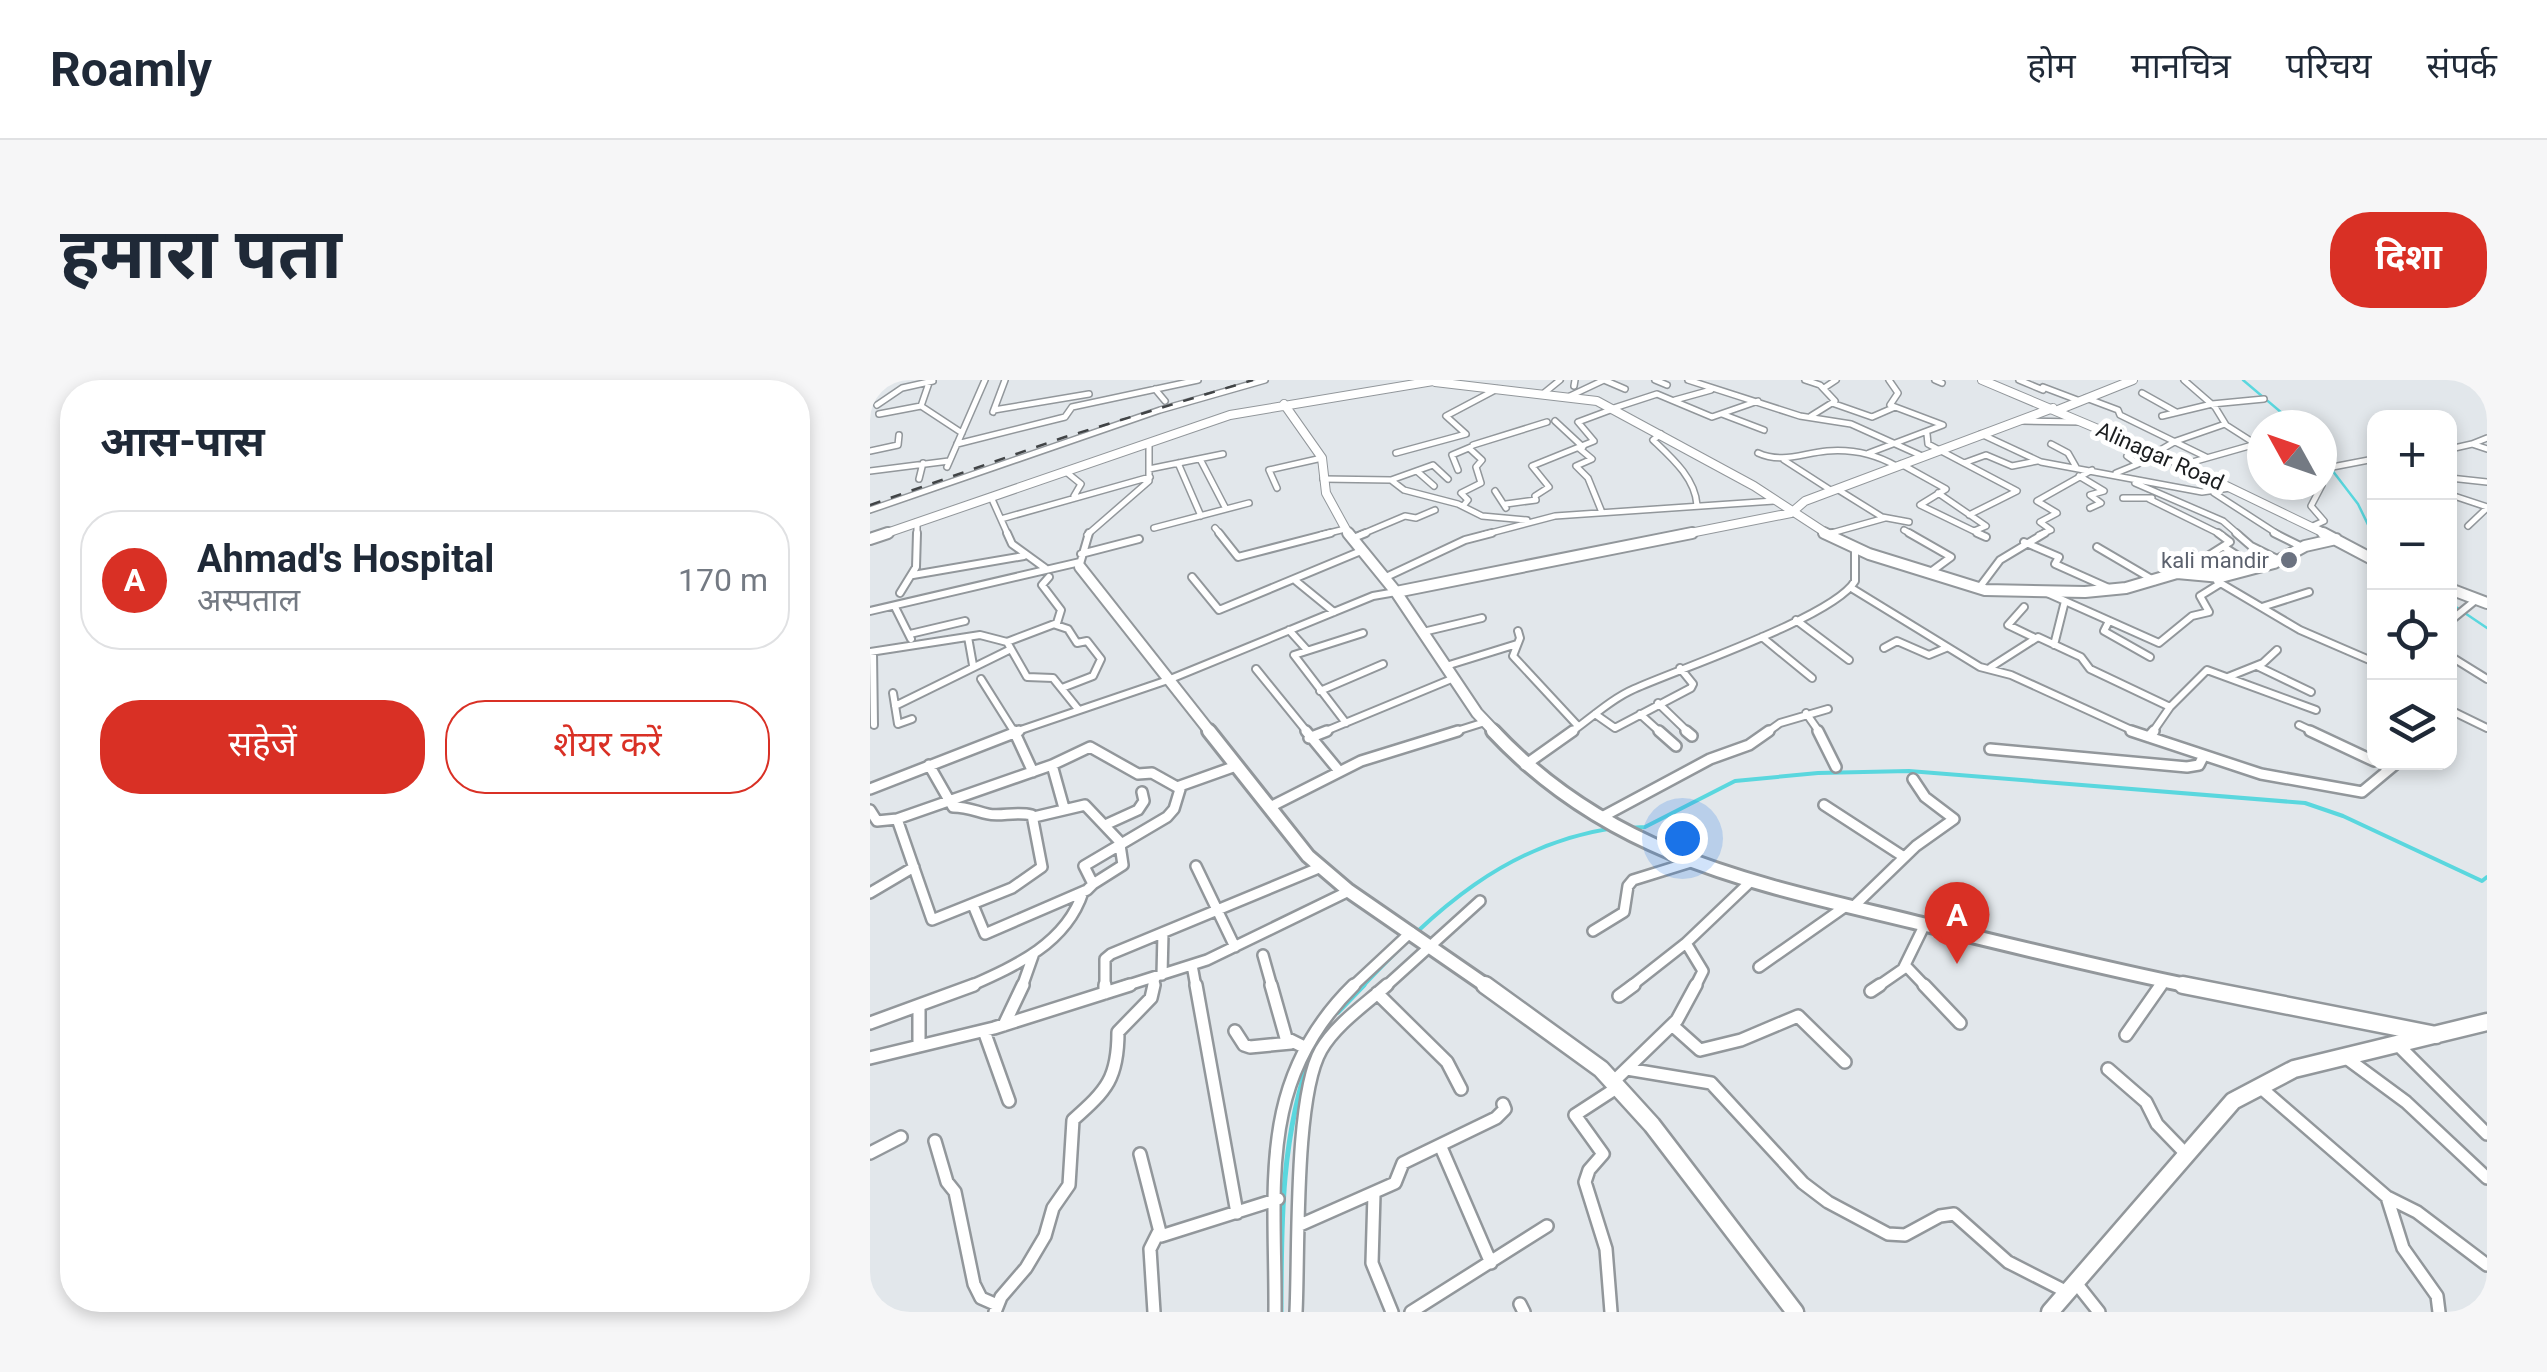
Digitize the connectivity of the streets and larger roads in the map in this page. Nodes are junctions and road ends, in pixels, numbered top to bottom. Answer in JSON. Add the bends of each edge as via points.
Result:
{"nodes":[{"id":1,"x":932,"y":380,"type":"edge"},
{"id":2,"x":985,"y":380,"type":"edge"},
{"id":3,"x":1004,"y":380,"type":"edge"},
{"id":4,"x":1198,"y":380,"type":"edge"},
{"id":5,"x":1265,"y":380,"type":"edge"},
{"id":6,"x":1418,"y":380,"type":"edge"},
{"id":7,"x":1559,"y":380,"type":"edge"},
{"id":8,"x":1604,"y":380,"type":"edge"},
{"id":9,"x":1655,"y":380,"type":"edge"},
{"id":10,"x":1688,"y":380,"type":"edge"},
{"id":11,"x":1805,"y":380,"type":"edge"},
{"id":12,"x":1836,"y":380,"type":"edge"},
{"id":13,"x":1889,"y":380,"type":"edge"},
{"id":14,"x":1982,"y":380,"type":"edge"},
{"id":15,"x":2019,"y":380,"type":"edge"},
{"id":16,"x":2133,"y":380,"type":"edge"},
{"id":17,"x":2184,"y":380,"type":"edge"},
{"id":18,"x":1438,"y":381,"type":"edge"},
{"id":19,"x":1667,"y":385,"type":"dead end"},
{"id":20,"x":2043,"y":386,"type":"edge"},
{"id":21,"x":1573,"y":387,"type":"edge"},
{"id":22,"x":1499,"y":388,"type":"junction"},
{"id":23,"x":1625,"y":388,"type":"dead end"},
{"id":24,"x":1824,"y":388,"type":"junction"},
{"id":25,"x":1155,"y":389,"type":"junction"},
{"id":26,"x":1710,"y":390,"type":"junction"},
{"id":27,"x":1544,"y":393,"type":"junction"},
{"id":28,"x":2142,"y":393,"type":"dead end"},
{"id":29,"x":894,"y":394,"type":"junction"},
{"id":30,"x":1089,"y":394,"type":"dead end"},
{"id":31,"x":1129,"y":395,"type":"junction"},
{"id":32,"x":2264,"y":399,"type":"dead end"},
{"id":33,"x":1758,"y":400,"type":"junction"},
{"id":34,"x":2083,"y":400,"type":"junction"},
{"id":35,"x":1165,"y":401,"type":"dead end"},
{"id":36,"x":1673,"y":401,"type":"junction"},
{"id":37,"x":1284,"y":404,"type":"junction"},
{"id":38,"x":1832,"y":404,"type":"junction"},
{"id":39,"x":2212,"y":404,"type":"junction"},
{"id":40,"x":877,"y":405,"type":"dead end"},
{"id":41,"x":921,"y":406,"type":"junction"},
{"id":42,"x":1896,"y":407,"type":"junction"},
{"id":43,"x":910,"y":408,"type":"junction"},
{"id":44,"x":1136,"y":408,"type":"dead end"},
{"id":45,"x":2051,"y":408,"type":"junction"},
{"id":46,"x":1612,"y":409,"type":"junction"},
{"id":47,"x":2176,"y":412,"type":"junction"},
{"id":48,"x":880,"y":414,"type":"dead end"},
{"id":49,"x":1722,"y":414,"type":"junction"},
{"id":50,"x":1810,"y":416,"type":"junction"},
{"id":51,"x":1869,"y":416,"type":"junction"},
{"id":52,"x":2162,"y":416,"type":"dead end"},
{"id":53,"x":2019,"y":421,"type":"junction"},
{"id":54,"x":1551,"y":422,"type":"joint"},
{"id":55,"x":2084,"y":422,"type":"junction"},
{"id":56,"x":1851,"y":424,"type":"junction"},
{"id":57,"x":2225,"y":424,"type":"junction"},
{"id":58,"x":1764,"y":430,"type":"dead end"},
{"id":59,"x":962,"y":433,"type":"junction"},
{"id":60,"x":1466,"y":434,"type":"junction"},
{"id":61,"x":1661,"y":434,"type":"junction"},
{"id":62,"x":1928,"y":434,"type":"junction"},
{"id":63,"x":1982,"y":434,"type":"junction"},
{"id":64,"x":899,"y":435,"type":"dead end"},
{"id":65,"x":2247,"y":438,"type":"edge"},
{"id":66,"x":2487,"y":438,"type":"edge"},
{"id":67,"x":2176,"y":441,"type":"junction"},
{"id":68,"x":1149,"y":443,"type":"junction"},
{"id":69,"x":956,"y":444,"type":"junction"},
{"id":70,"x":1890,"y":444,"type":"junction"},
{"id":71,"x":2051,"y":444,"type":"dead end"},
{"id":72,"x":2472,"y":444,"type":"junction"},
{"id":73,"x":1471,"y":446,"type":"junction"},
{"id":74,"x":2457,"y":447,"type":"edge"},
{"id":75,"x":1582,"y":448,"type":"junction"},
{"id":76,"x":2247,"y":448,"type":"edge"},
{"id":77,"x":1938,"y":450,"type":"junction"},
{"id":78,"x":2487,"y":450,"type":"edge"},
{"id":79,"x":870,"y":451,"type":"edge"},
{"id":80,"x":1869,"y":452,"type":"junction"},
{"id":81,"x":2153,"y":452,"type":"junction"},
{"id":82,"x":1396,"y":453,"type":"dead end"},
{"id":83,"x":1222,"y":454,"type":"dead end"},
{"id":84,"x":1758,"y":454,"type":"dead end"},
{"id":85,"x":1452,"y":455,"type":"junction"},
{"id":86,"x":1922,"y":456,"type":"junction"},
{"id":87,"x":2127,"y":456,"type":"dead end"},
{"id":88,"x":2206,"y":457,"type":"junction"},
{"id":89,"x":1200,"y":458,"type":"junction"},
{"id":90,"x":1322,"y":458,"type":"junction"},
{"id":91,"x":1784,"y":460,"type":"junction"},
{"id":92,"x":2037,"y":461,"type":"junction"},
{"id":93,"x":2367,"y":461,"type":"edge"},
{"id":94,"x":2138,"y":462,"type":"junction"},
{"id":95,"x":922,"y":463,"type":"junction"},
{"id":96,"x":1178,"y":463,"type":"junction"},
{"id":97,"x":1964,"y":463,"type":"junction"},
{"id":98,"x":2182,"y":464,"type":"junction"},
{"id":99,"x":1433,"y":465,"type":"junction"},
{"id":100,"x":1899,"y":465,"type":"junction"},
{"id":101,"x":2337,"y":467,"type":"edge"},
{"id":102,"x":2076,"y":468,"type":"junction"},
{"id":103,"x":1458,"y":470,"type":"dead end"},
{"id":104,"x":2093,"y":470,"type":"junction"},
{"id":105,"x":870,"y":471,"type":"edge"},
{"id":106,"x":1065,"y":471,"type":"junction"},
{"id":107,"x":1418,"y":472,"type":"junction"},
{"id":108,"x":1150,"y":473,"type":"junction"},
{"id":109,"x":2116,"y":475,"type":"junction"},
{"id":110,"x":2079,"y":476,"type":"junction"},
{"id":111,"x":919,"y":479,"type":"dead end"},
{"id":112,"x":1323,"y":479,"type":"junction"},
{"id":113,"x":1448,"y":479,"type":"dead end"},
{"id":114,"x":2457,"y":479,"type":"edge"},
{"id":115,"x":1392,"y":480,"type":"junction"},
{"id":116,"x":2487,"y":482,"type":"edge"},
{"id":117,"x":1213,"y":484,"type":"junction"},
{"id":118,"x":1434,"y":486,"type":"dead end"},
{"id":119,"x":1278,"y":488,"type":"dead end"},
{"id":120,"x":2230,"y":488,"type":"junction"},
{"id":121,"x":1189,"y":489,"type":"junction"},
{"id":122,"x":1835,"y":490,"type":"junction"},
{"id":123,"x":1496,"y":491,"type":"dead end"},
{"id":124,"x":1938,"y":493,"type":"junction"},
{"id":125,"x":2214,"y":493,"type":"junction"},
{"id":126,"x":2159,"y":494,"type":"junction"},
{"id":127,"x":1074,"y":496,"type":"junction"},
{"id":128,"x":991,"y":497,"type":"junction"},
{"id":129,"x":2457,"y":497,"type":"edge"},
{"id":130,"x":2123,"y":498,"type":"dead end"},
{"id":131,"x":2149,"y":499,"type":"junction"},
{"id":132,"x":1774,"y":500,"type":"junction"},
{"id":133,"x":2314,"y":500,"type":"edge"},
{"id":134,"x":1805,"y":502,"type":"junction"},
{"id":135,"x":1250,"y":503,"type":"dead end"},
{"id":136,"x":1506,"y":504,"type":"junction"},
{"id":137,"x":1463,"y":506,"type":"junction"},
{"id":138,"x":1697,"y":506,"type":"junction"},
{"id":139,"x":2090,"y":508,"type":"dead end"},
{"id":140,"x":2487,"y":508,"type":"edge"},
{"id":141,"x":1226,"y":509,"type":"junction"},
{"id":142,"x":870,"y":510,"type":"edge"},
{"id":143,"x":1435,"y":510,"type":"dead end"},
{"id":144,"x":1601,"y":510,"type":"junction"},
{"id":145,"x":1790,"y":512,"type":"junction"},
{"id":146,"x":1969,"y":515,"type":"junction"},
{"id":147,"x":1201,"y":516,"type":"junction"},
{"id":148,"x":1507,"y":516,"type":"junction"},
{"id":149,"x":1885,"y":518,"type":"junction"},
{"id":150,"x":1001,"y":519,"type":"junction"},
{"id":151,"x":1530,"y":521,"type":"junction"},
{"id":152,"x":917,"y":522,"type":"junction"},
{"id":153,"x":1909,"y":522,"type":"dead end"},
{"id":154,"x":2312,"y":526,"type":"junction"},
{"id":155,"x":2468,"y":526,"type":"dead end"},
{"id":156,"x":1154,"y":528,"type":"dead end"},
{"id":157,"x":1215,"y":528,"type":"dead end"},
{"id":158,"x":1904,"y":530,"type":"dead end"},
{"id":159,"x":1974,"y":531,"type":"junction"},
{"id":160,"x":1348,"y":534,"type":"junction"},
{"id":161,"x":1828,"y":534,"type":"junction"},
{"id":162,"x":870,"y":538,"type":"edge"},
{"id":163,"x":1986,"y":538,"type":"dead end"},
{"id":164,"x":1138,"y":539,"type":"dead end"},
{"id":165,"x":2336,"y":539,"type":"junction"},
{"id":166,"x":2024,"y":542,"type":"junction"},
{"id":167,"x":1855,"y":547,"type":"junction"},
{"id":168,"x":2098,"y":547,"type":"dead end"},
{"id":169,"x":2224,"y":547,"type":"junction"},
{"id":170,"x":2302,"y":547,"type":"junction"},
{"id":171,"x":1361,"y":551,"type":"junction"},
{"id":172,"x":1024,"y":556,"type":"junction"},
{"id":173,"x":2367,"y":556,"type":"edge"},
{"id":174,"x":2279,"y":560,"type":"junction"},
{"id":175,"x":1080,"y":561,"type":"junction"},
{"id":176,"x":1045,"y":568,"type":"junction"},
{"id":177,"x":2256,"y":568,"type":"junction"},
{"id":178,"x":1932,"y":571,"type":"junction"},
{"id":179,"x":2182,"y":574,"type":"junction"},
{"id":180,"x":913,"y":575,"type":"junction"},
{"id":181,"x":1192,"y":576,"type":"dead end"},
{"id":182,"x":2208,"y":576,"type":"junction"},
{"id":183,"x":1049,"y":577,"type":"dead end"},
{"id":184,"x":1384,"y":578,"type":"junction"},
{"id":185,"x":1296,"y":580,"type":"junction"},
{"id":186,"x":2155,"y":580,"type":"junction"},
{"id":187,"x":2221,"y":583,"type":"junction"},
{"id":188,"x":1979,"y":588,"type":"junction"},
{"id":189,"x":1853,"y":589,"type":"junction"},
{"id":190,"x":2111,"y":589,"type":"junction"},
{"id":191,"x":2453,"y":590,"type":"edge"},
{"id":192,"x":1396,"y":592,"type":"junction"},
{"id":193,"x":2309,"y":592,"type":"dead end"},
{"id":194,"x":900,"y":593,"type":"dead end"},
{"id":195,"x":2047,"y":593,"type":"junction"},
{"id":196,"x":2066,"y":601,"type":"junction"},
{"id":197,"x":2482,"y":601,"type":"edge"},
{"id":198,"x":2262,"y":606,"type":"junction"},
{"id":199,"x":895,"y":607,"type":"junction"},
{"id":200,"x":2024,"y":607,"type":"dead end"},
{"id":201,"x":870,"y":611,"type":"edge"},
{"id":202,"x":1334,"y":612,"type":"junction"},
{"id":203,"x":2457,"y":617,"type":"edge"},
{"id":204,"x":1482,"y":618,"type":"dead end"},
{"id":205,"x":1796,"y":620,"type":"junction"},
{"id":206,"x":965,"y":621,"type":"dead end"},
{"id":207,"x":2108,"y":621,"type":"junction"},
{"id":208,"x":1056,"y":624,"type":"junction"},
{"id":209,"x":937,"y":629,"type":"junction"},
{"id":210,"x":1289,"y":630,"type":"junction"},
{"id":211,"x":1518,"y":630,"type":"dead end"},
{"id":212,"x":1363,"y":632,"type":"dead end"},
{"id":213,"x":1423,"y":632,"type":"junction"},
{"id":214,"x":910,"y":634,"type":"junction"},
{"id":215,"x":968,"y":637,"type":"junction"},
{"id":216,"x":1762,"y":637,"type":"junction"},
{"id":217,"x":2033,"y":637,"type":"junction"},
{"id":218,"x":934,"y":644,"type":"junction"},
{"id":219,"x":1518,"y":644,"type":"junction"},
{"id":220,"x":2054,"y":645,"type":"junction"},
{"id":221,"x":1009,"y":646,"type":"junction"},
{"id":222,"x":910,"y":647,"type":"junction"},
{"id":223,"x":1884,"y":648,"type":"dead end"},
{"id":224,"x":1946,"y":648,"type":"junction"},
{"id":225,"x":1307,"y":650,"type":"junction"},
{"id":226,"x":2278,"y":650,"type":"dead end"},
{"id":227,"x":872,"y":652,"type":"edge"},
{"id":228,"x":2150,"y":656,"type":"dead end"},
{"id":229,"x":2367,"y":659,"type":"edge"},
{"id":230,"x":1849,"y":660,"type":"dead end"},
{"id":231,"x":2457,"y":660,"type":"edge"},
{"id":232,"x":1383,"y":664,"type":"dead end"},
{"id":233,"x":973,"y":665,"type":"junction"},
{"id":234,"x":1446,"y":666,"type":"junction"},
{"id":235,"x":2257,"y":666,"type":"junction"},
{"id":236,"x":871,"y":667,"type":"edge"},
{"id":237,"x":1680,"y":668,"type":"junction"},
{"id":238,"x":1988,"y":668,"type":"junction"},
{"id":239,"x":1256,"y":669,"type":"dead end"},
{"id":240,"x":2228,"y":677,"type":"junction"},
{"id":241,"x":1454,"y":678,"type":"junction"},
{"id":242,"x":1812,"y":678,"type":"dead end"},
{"id":243,"x":981,"y":679,"type":"dead end"},
{"id":244,"x":2487,"y":679,"type":"edge"},
{"id":245,"x":1168,"y":680,"type":"junction"},
{"id":246,"x":1062,"y":688,"type":"junction"},
{"id":247,"x":1320,"y":690,"type":"junction"},
{"id":248,"x":2310,"y":692,"type":"dead end"},
{"id":249,"x":893,"y":694,"type":"dead end"},
{"id":250,"x":1658,"y":704,"type":"junction"},
{"id":251,"x":2170,"y":707,"type":"junction"},
{"id":252,"x":1078,"y":708,"type":"junction"},
{"id":253,"x":895,"y":709,"type":"junction"},
{"id":254,"x":1828,"y":709,"type":"dead end"},
{"id":255,"x":2316,"y":710,"type":"dead end"},
{"id":256,"x":1806,"y":713,"type":"junction"},
{"id":257,"x":2457,"y":713,"type":"edge"},
{"id":258,"x":1596,"y":714,"type":"junction"},
{"id":259,"x":1640,"y":714,"type":"junction"},
{"id":260,"x":912,"y":719,"type":"dead end"},
{"id":261,"x":1485,"y":722,"type":"junction"},
{"id":262,"x":1346,"y":723,"type":"junction"},
{"id":263,"x":2299,"y":725,"type":"dead end"},
{"id":264,"x":872,"y":726,"type":"edge"},
{"id":265,"x":1578,"y":726,"type":"junction"},
{"id":266,"x":2487,"y":728,"type":"edge"},
{"id":267,"x":1015,"y":732,"type":"junction"},
{"id":268,"x":1692,"y":736,"type":"dead end"},
{"id":269,"x":2149,"y":736,"type":"junction"},
{"id":270,"x":1309,"y":738,"type":"junction"},
{"id":271,"x":1676,"y":746,"type":"dead end"},
{"id":272,"x":1990,"y":749,"type":"dead end"},
{"id":273,"x":2203,"y":758,"type":"junction"},
{"id":274,"x":2367,"y":758,"type":"edge"},
{"id":275,"x":929,"y":765,"type":"junction"},
{"id":276,"x":1052,"y":765,"type":"junction"},
{"id":277,"x":1526,"y":765,"type":"junction"},
{"id":278,"x":1236,"y":766,"type":"junction"},
{"id":279,"x":1836,"y":767,"type":"dead end"},
{"id":280,"x":2389,"y":770,"type":"edge"},
{"id":281,"x":1339,"y":771,"type":"junction"},
{"id":282,"x":1033,"y":772,"type":"junction"},
{"id":283,"x":1912,"y":779,"type":"dead end"},
{"id":284,"x":1181,"y":786,"type":"junction"},
{"id":285,"x":870,"y":789,"type":"edge"},
{"id":286,"x":1142,"y":792,"type":"dead end"},
{"id":287,"x":948,"y":801,"type":"junction"},
{"id":288,"x":1824,"y":805,"type":"dead end"},
{"id":289,"x":1270,"y":807,"type":"junction"},
{"id":290,"x":1064,"y":808,"type":"junction"},
{"id":291,"x":870,"y":810,"type":"edge"},
{"id":292,"x":1034,"y":817,"type":"junction"},
{"id":293,"x":897,"y":819,"type":"junction"},
{"id":294,"x":1605,"y":819,"type":"junction"},
{"id":295,"x":1105,"y":825,"type":"junction"},
{"id":296,"x":1121,"y":844,"type":"junction"},
{"id":297,"x":1904,"y":857,"type":"junction"},
{"id":298,"x":1691,"y":862,"type":"junction"},
{"id":299,"x":1196,"y":866,"type":"dead end"},
{"id":300,"x":914,"y":867,"type":"junction"},
{"id":301,"x":1320,"y":867,"type":"junction"},
{"id":302,"x":1750,"y":882,"type":"junction"},
{"id":303,"x":1092,"y":884,"type":"junction"},
{"id":304,"x":1349,"y":891,"type":"junction"},
{"id":305,"x":1083,"y":892,"type":"junction"},
{"id":306,"x":870,"y":893,"type":"edge"},
{"id":307,"x":1480,"y":901,"type":"dead end"},
{"id":308,"x":973,"y":904,"type":"junction"},
{"id":309,"x":1850,"y":906,"type":"junction"},
{"id":310,"x":1218,"y":911,"type":"junction"},
{"id":311,"x":1925,"y":924,"type":"junction"},
{"id":312,"x":1593,"y":931,"type":"dead end"},
{"id":313,"x":1162,"y":933,"type":"junction"},
{"id":314,"x":1420,"y":938,"type":"junction"},
{"id":315,"x":1686,"y":943,"type":"junction"},
{"id":316,"x":1235,"y":947,"type":"junction"},
{"id":317,"x":1034,"y":953,"type":"junction"},
{"id":318,"x":1264,"y":956,"type":"dead end"},
{"id":319,"x":1192,"y":965,"type":"junction"},
{"id":320,"x":1906,"y":966,"type":"junction"},
{"id":321,"x":1759,"y":968,"type":"dead end"},
{"id":322,"x":1159,"y":976,"type":"junction"},
{"id":323,"x":2164,"y":981,"type":"junction"},
{"id":324,"x":1871,"y":991,"type":"dead end"},
{"id":325,"x":1106,"y":993,"type":"junction"},
{"id":326,"x":1377,"y":993,"type":"junction"},
{"id":327,"x":1618,"y":996,"type":"dead end"},
{"id":328,"x":919,"y":1007,"type":"junction"},
{"id":329,"x":2487,"y":1022,"type":"edge"},
{"id":330,"x":870,"y":1023,"type":"edge"},
{"id":331,"x":1960,"y":1023,"type":"dead end"},
{"id":332,"x":1004,"y":1025,"type":"junction"},
{"id":333,"x":1672,"y":1026,"type":"junction"},
{"id":334,"x":984,"y":1030,"type":"junction"},
{"id":335,"x":1234,"y":1032,"type":"dead end"},
{"id":336,"x":2126,"y":1035,"type":"dead end"},
{"id":337,"x":2436,"y":1035,"type":"junction"},
{"id":338,"x":2398,"y":1044,"type":"junction"},
{"id":339,"x":1298,"y":1045,"type":"junction"},
{"id":340,"x":919,"y":1046,"type":"junction"},
{"id":341,"x":2346,"y":1057,"type":"junction"},
{"id":342,"x":870,"y":1058,"type":"edge"},
{"id":343,"x":1844,"y":1062,"type":"dead end"},
{"id":344,"x":1627,"y":1069,"type":"junction"},
{"id":345,"x":2108,"y":1070,"type":"dead end"},
{"id":346,"x":1615,"y":1084,"type":"junction"},
{"id":347,"x":2260,"y":1086,"type":"junction"},
{"id":348,"x":1461,"y":1088,"type":"dead end"},
{"id":349,"x":1010,"y":1100,"type":"dead end"},
{"id":350,"x":1503,"y":1104,"type":"dead end"},
{"id":351,"x":2487,"y":1134,"type":"edge"},
{"id":352,"x":902,"y":1137,"type":"dead end"},
{"id":353,"x":935,"y":1141,"type":"dead end"},
{"id":354,"x":1440,"y":1146,"type":"junction"},
{"id":355,"x":870,"y":1153,"type":"edge"},
{"id":356,"x":1140,"y":1154,"type":"dead end"},
{"id":357,"x":2186,"y":1154,"type":"junction"},
{"id":358,"x":2487,"y":1178,"type":"edge"},
{"id":359,"x":1374,"y":1194,"type":"junction"},
{"id":360,"x":2387,"y":1197,"type":"junction"},
{"id":361,"x":1278,"y":1200,"type":"junction"},
{"id":362,"x":1237,"y":1212,"type":"junction"},
{"id":363,"x":1300,"y":1225,"type":"junction"},
{"id":364,"x":1547,"y":1226,"type":"dead end"},
{"id":365,"x":1158,"y":1232,"type":"junction"},
{"id":366,"x":1490,"y":1262,"type":"junction"},
{"id":367,"x":2487,"y":1265,"type":"edge"},
{"id":368,"x":2071,"y":1288,"type":"junction"},
{"id":369,"x":996,"y":1308,"type":"edge"},
{"id":370,"x":1154,"y":1312,"type":"edge"},
{"id":371,"x":1275,"y":1312,"type":"edge"},
{"id":372,"x":1296,"y":1312,"type":"edge"},
{"id":373,"x":1392,"y":1312,"type":"edge"},
{"id":374,"x":1412,"y":1312,"type":"edge"},
{"id":375,"x":1611,"y":1312,"type":"edge"},
{"id":376,"x":1795,"y":1312,"type":"edge"},
{"id":377,"x":2050,"y":1312,"type":"edge"},
{"id":378,"x":2099,"y":1312,"type":"edge"},
{"id":379,"x":2439,"y":1312,"type":"edge"}],
"edges":[{"from":1,"to":29,"type":"street"},
{"from":1,"to":41,"type":"street"},
{"from":2,"to":59,"type":"street"},
{"from":3,"to":30,"type":"street","via":[[993,412]]},
{"from":4,"to":25,"type":"street"},
{"from":5,"to":142,"type":"street"},
{"from":6,"to":18,"type":"street"},
{"from":7,"to":27,"type":"street"},
{"from":8,"to":21,"type":"street"},
{"from":8,"to":23,"type":"street"},
{"from":9,"to":19,"type":"street"},
{"from":10,"to":26,"type":"street"},
{"from":11,"to":24,"type":"street"},
{"from":12,"to":24,"type":"street"},
{"from":13,"to":42,"type":"street","via":[[1898,393],[1889,402]]},
{"from":14,"to":45,"type":"street","name":"Alinagar Road"},
{"from":15,"to":20,"type":"street"},
{"from":16,"to":34,"type":"street"},
{"from":17,"to":39,"type":"street"},
{"from":18,"to":22,"type":"street"},
{"from":18,"to":37,"type":"street"},
{"from":20,"to":34,"type":"street"},
{"from":20,"to":45,"type":"street"},
{"from":21,"to":27,"type":"street"},
{"from":21,"to":46,"type":"street"},
{"from":22,"to":27,"type":"street"},
{"from":22,"to":60,"type":"street","via":[[1446,416]]},
{"from":24,"to":38,"type":"street"},
{"from":25,"to":31,"type":"street"},
{"from":25,"to":35,"type":"street"},
{"from":26,"to":33,"type":"street"},
{"from":26,"to":36,"type":"street"},
{"from":28,"to":47,"type":"street"},
{"from":29,"to":40,"type":"street"},
{"from":29,"to":43,"type":"street"},
{"from":31,"to":44,"type":"street"},
{"from":31,"to":69,"type":"street"},
{"from":32,"to":39,"type":"street"},
{"from":33,"to":49,"type":"street"},
{"from":33,"to":50,"type":"street"},
{"from":34,"to":45,"type":"street"},
{"from":34,"to":67,"type":"street"},
{"from":36,"to":46,"type":"street","via":[[1654,394]]},
{"from":36,"to":49,"type":"street","via":[[1710,417]]},
{"from":37,"to":68,"type":"street"},
{"from":37,"to":90,"type":"street"},
{"from":38,"to":50,"type":"street"},
{"from":38,"to":51,"type":"street"},
{"from":39,"to":47,"type":"street"},
{"from":39,"to":57,"type":"street"},
{"from":41,"to":43,"type":"street"},
{"from":41,"to":59,"type":"street"},
{"from":42,"to":51,"type":"street"},
{"from":42,"to":62,"type":"street","via":[[1942,424]]},
{"from":43,"to":48,"type":"street"},
{"from":45,"to":53,"type":"street"},
{"from":45,"to":55,"type":"street","name":"Alinagar Road"},
{"from":46,"to":61,"type":"street"},
{"from":46,"to":75,"type":"street","via":[[1578,422],[1594,441]]},
{"from":47,"to":52,"type":"street"},
{"from":49,"to":58,"type":"street"},
{"from":50,"to":56,"type":"street"},
{"from":51,"to":56,"type":"street"},
{"from":53,"to":55,"type":"street"},
{"from":53,"to":63,"type":"street"},
{"from":54,"to":73,"type":"street"},
{"from":54,"to":75,"type":"street"},
{"from":55,"to":81,"type":"street","name":"Alinagar Road"},
{"from":56,"to":70,"type":"street"},
{"from":57,"to":65,"type":"street"},
{"from":57,"to":67,"type":"street"},
{"from":59,"to":69,"type":"street"},
{"from":60,"to":73,"type":"street"},
{"from":60,"to":82,"type":"street"},
{"from":61,"to":132,"type":"street"},
{"from":61,"to":138,"type":"street","via":[[1653,440],[1697,492]]},
{"from":62,"to":70,"type":"street"},
{"from":62,"to":77,"type":"street","via":[[1928,444]]},
{"from":63,"to":77,"type":"street"},
{"from":63,"to":92,"type":"street"},
{"from":64,"to":79,"type":"street","via":[[898,445]]},
{"from":66,"to":72,"type":"street"},
{"from":67,"to":81,"type":"street"},
{"from":67,"to":88,"type":"street"},
{"from":68,"to":106,"type":"street"},
{"from":68,"to":108,"type":"street"},
{"from":69,"to":95,"type":"street","via":[[948,464]]},
{"from":70,"to":80,"type":"street"},
{"from":70,"to":86,"type":"street"},
{"from":71,"to":102,"type":"street","via":[[2068,453]]},
{"from":72,"to":74,"type":"street"},
{"from":72,"to":78,"type":"street"},
{"from":73,"to":85,"type":"street"},
{"from":73,"to":137,"type":"street","via":[[1482,461],[1476,467],[1481,483],[1461,493],[1468,500]]},
{"from":75,"to":136,"type":"street","via":[[1532,466],[1549,488],[1534,501]]},
{"from":75,"to":144,"type":"street","via":[[1592,458],[1576,466]]},
{"from":76,"to":88,"type":"street"},
{"from":77,"to":86,"type":"street"},
{"from":77,"to":97,"type":"street"},
{"from":80,"to":91,"type":"street"},
{"from":80,"to":100,"type":"street"},
{"from":81,"to":94,"type":"street"},
{"from":81,"to":98,"type":"street","name":"Alinagar Road"},
{"from":83,"to":89,"type":"street"},
{"from":84,"to":91,"type":"street"},
{"from":85,"to":99,"type":"street"},
{"from":85,"to":103,"type":"street"},
{"from":86,"to":100,"type":"street"},
{"from":87,"to":94,"type":"street"},
{"from":88,"to":98,"type":"street"},
{"from":89,"to":96,"type":"street"},
{"from":89,"to":117,"type":"street"},
{"from":90,"to":112,"type":"street"},
{"from":90,"to":119,"type":"street","via":[[1269,470]]},
{"from":91,"to":122,"type":"street"},
{"from":92,"to":97,"type":"street","via":[[2012,466],[1986,455]]},
{"from":92,"to":102,"type":"street"},
{"from":93,"to":101,"type":"street"},
{"from":94,"to":109,"type":"street"},
{"from":95,"to":105,"type":"street"},
{"from":95,"to":111,"type":"street"},
{"from":96,"to":108,"type":"street"},
{"from":96,"to":121,"type":"street"},
{"from":97,"to":146,"type":"street","via":[[2016,490]]},
{"from":98,"to":120,"type":"street","name":"Alinagar Road"},
{"from":99,"to":107,"type":"street"},
{"from":99,"to":113,"type":"street"},
{"from":100,"to":122,"type":"street"},
{"from":100,"to":124,"type":"street","via":[[1946,489]]},
{"from":102,"to":104,"type":"street"},
{"from":104,"to":109,"type":"street"},
{"from":104,"to":110,"type":"street"},
{"from":106,"to":127,"type":"street","via":[[1080,484]]},
{"from":106,"to":128,"type":"street"},
{"from":107,"to":115,"type":"street"},
{"from":107,"to":118,"type":"street"},
{"from":108,"to":127,"type":"street"},
{"from":108,"to":175,"type":"street","via":[[1119,510],[1092,524]]},
{"from":109,"to":125,"type":"street"},
{"from":109,"to":126,"type":"street"},
{"from":110,"to":139,"type":"street","via":[[2104,490],[2090,496],[2101,503]]},
{"from":110,"to":166,"type":"street","via":[[2036,502],[2057,513],[2040,522],[2050,531]]},
{"from":112,"to":115,"type":"street"},
{"from":112,"to":160,"type":"street"},
{"from":114,"to":116,"type":"street"},
{"from":115,"to":137,"type":"street","via":[[1404,490]]},
{"from":117,"to":121,"type":"street"},
{"from":117,"to":141,"type":"street"},
{"from":120,"to":125,"type":"street"},
{"from":120,"to":154,"type":"street","name":"Alinagar Road"},
{"from":121,"to":147,"type":"street"},
{"from":122,"to":134,"type":"street"},
{"from":122,"to":149,"type":"street"},
{"from":123,"to":136,"type":"street"},
{"from":124,"to":146,"type":"street"},
{"from":124,"to":159,"type":"street","via":[[1919,504]]},
{"from":125,"to":170,"type":"street"},
{"from":126,"to":131,"type":"street"},
{"from":126,"to":174,"type":"street","via":[[2223,521]]},
{"from":127,"to":150,"type":"street"},
{"from":128,"to":150,"type":"street"},
{"from":128,"to":152,"type":"street"},
{"from":129,"to":140,"type":"street"},
{"from":130,"to":131,"type":"street"},
{"from":131,"to":169,"type":"street","via":[[2208,526],[2229,540]]},
{"from":132,"to":134,"type":"street"},
{"from":132,"to":138,"type":"street"},
{"from":132,"to":145,"type":"street"},
{"from":133,"to":154,"type":"street","via":[[2311,506],[2324,521]]},
{"from":134,"to":145,"type":"street"},
{"from":135,"to":141,"type":"street"},
{"from":136,"to":148,"type":"street"},
{"from":137,"to":148,"type":"street","via":[[1486,517]]},
{"from":138,"to":144,"type":"street"},
{"from":140,"to":155,"type":"street"},
{"from":141,"to":147,"type":"street"},
{"from":143,"to":160,"type":"street"},
{"from":144,"to":151,"type":"street"},
{"from":145,"to":161,"type":"street"},
{"from":145,"to":192,"type":"street"},
{"from":146,"to":159,"type":"street","via":[[1986,526]]},
{"from":147,"to":156,"type":"street"},
{"from":148,"to":151,"type":"street"},
{"from":149,"to":153,"type":"street"},
{"from":149,"to":161,"type":"street"},
{"from":150,"to":172,"type":"street"},
{"from":151,"to":184,"type":"street","via":[[1465,540]]},
{"from":152,"to":162,"type":"street"},
{"from":152,"to":180,"type":"street"},
{"from":154,"to":165,"type":"street","name":"Alinagar Road"},
{"from":157,"to":160,"type":"street","via":[[1238,557]]},
{"from":158,"to":178,"type":"street","via":[[1952,558]]},
{"from":159,"to":163,"type":"street"},
{"from":160,"to":171,"type":"street"},
{"from":161,"to":167,"type":"street"},
{"from":164,"to":175,"type":"street"},
{"from":165,"to":170,"type":"street"},
{"from":165,"to":173,"type":"street","name":"Alinagar Road"},
{"from":166,"to":188,"type":"street","via":[[1990,567]]},
{"from":166,"to":190,"type":"street"},
{"from":167,"to":178,"type":"street"},
{"from":167,"to":189,"type":"street"},
{"from":168,"to":186,"type":"street"},
{"from":169,"to":177,"type":"street"},
{"from":169,"to":179,"type":"street"},
{"from":170,"to":174,"type":"street"},
{"from":171,"to":184,"type":"street"},
{"from":171,"to":185,"type":"street"},
{"from":172,"to":176,"type":"street"},
{"from":172,"to":180,"type":"street"},
{"from":174,"to":177,"type":"street"},
{"from":175,"to":176,"type":"street"},
{"from":175,"to":245,"type":"street"},
{"from":176,"to":199,"type":"street"},
{"from":177,"to":182,"type":"street"},
{"from":178,"to":188,"type":"street"},
{"from":179,"to":182,"type":"street"},
{"from":179,"to":186,"type":"street"},
{"from":180,"to":194,"type":"street"},
{"from":181,"to":185,"type":"street","via":[[1219,610]]},
{"from":182,"to":187,"type":"street"},
{"from":183,"to":208,"type":"street","via":[[1042,585],[1061,610]]},
{"from":184,"to":192,"type":"street"},
{"from":185,"to":202,"type":"street"},
{"from":186,"to":190,"type":"street"},
{"from":187,"to":198,"type":"street"},
{"from":187,"to":207,"type":"street","via":[[2200,596],[2209,612],[2192,616],[2163,642]]},
{"from":188,"to":195,"type":"street"},
{"from":189,"to":205,"type":"street"},
{"from":189,"to":224,"type":"street"},
{"from":190,"to":195,"type":"street"},
{"from":191,"to":197,"type":"street"},
{"from":192,"to":202,"type":"street"},
{"from":192,"to":213,"type":"street"},
{"from":193,"to":198,"type":"street"},
{"from":195,"to":196,"type":"street"},
{"from":196,"to":207,"type":"street"},
{"from":196,"to":220,"type":"street"},
{"from":197,"to":203,"type":"street"},
{"from":198,"to":229,"type":"street"},
{"from":199,"to":201,"type":"street"},
{"from":199,"to":214,"type":"street"},
{"from":200,"to":217,"type":"street","via":[[2008,624]]},
{"from":202,"to":210,"type":"street"},
{"from":204,"to":213,"type":"street"},
{"from":205,"to":216,"type":"street"},
{"from":205,"to":230,"type":"street"},
{"from":206,"to":209,"type":"street"},
{"from":207,"to":228,"type":"street","via":[[2104,632]]},
{"from":208,"to":221,"type":"street"},
{"from":208,"to":246,"type":"street","via":[[1077,643],[1088,642],[1101,660],[1094,676]]},
{"from":209,"to":214,"type":"street"},
{"from":209,"to":218,"type":"street"},
{"from":210,"to":225,"type":"street"},
{"from":210,"to":245,"type":"street"},
{"from":211,"to":219,"type":"street"},
{"from":212,"to":225,"type":"street"},
{"from":213,"to":234,"type":"street"},
{"from":214,"to":222,"type":"street"},
{"from":215,"to":218,"type":"street"},
{"from":215,"to":221,"type":"street","via":[[984,635]]},
{"from":215,"to":233,"type":"street"},
{"from":216,"to":237,"type":"street"},
{"from":216,"to":242,"type":"street"},
{"from":217,"to":220,"type":"street"},
{"from":217,"to":238,"type":"street"},
{"from":218,"to":222,"type":"street"},
{"from":219,"to":234,"type":"street"},
{"from":219,"to":265,"type":"street","via":[[1513,656]]},
{"from":220,"to":251,"type":"street"},
{"from":221,"to":233,"type":"street"},
{"from":221,"to":246,"type":"street","via":[[1027,677],[1054,678]]},
{"from":222,"to":227,"type":"street"},
{"from":223,"to":224,"type":"street","via":[[1897,641],[1930,655]]},
{"from":224,"to":238,"type":"street"},
{"from":225,"to":247,"type":"street","via":[[1294,657]]},
{"from":226,"to":235,"type":"street"},
{"from":227,"to":236,"type":"street"},
{"from":231,"to":244,"type":"street"},
{"from":232,"to":247,"type":"street"},
{"from":233,"to":253,"type":"street"},
{"from":234,"to":241,"type":"street"},
{"from":235,"to":240,"type":"street"},
{"from":235,"to":248,"type":"street"},
{"from":236,"to":264,"type":"street"},
{"from":237,"to":250,"type":"street","via":[[1694,686]]},
{"from":237,"to":258,"type":"street"},
{"from":238,"to":269,"type":"street"},
{"from":239,"to":270,"type":"street"},
{"from":240,"to":251,"type":"street","via":[[2204,671]]},
{"from":240,"to":255,"type":"street"},
{"from":241,"to":261,"type":"street"},
{"from":241,"to":262,"type":"street"},
{"from":243,"to":267,"type":"street"},
{"from":245,"to":252,"type":"street"},
{"from":245,"to":278,"type":"street"},
{"from":246,"to":252,"type":"street"},
{"from":247,"to":262,"type":"street"},
{"from":249,"to":253,"type":"street"},
{"from":250,"to":259,"type":"street"},
{"from":250,"to":268,"type":"street"},
{"from":251,"to":269,"type":"street"},
{"from":252,"to":267,"type":"street"},
{"from":253,"to":260,"type":"street","via":[[898,724]]},
{"from":253,"to":264,"type":"street"},
{"from":254,"to":256,"type":"street"},
{"from":256,"to":279,"type":"street"},
{"from":256,"to":294,"type":"street"},
{"from":257,"to":266,"type":"street"},
{"from":258,"to":259,"type":"street","via":[[1615,728]]},
{"from":258,"to":265,"type":"street"},
{"from":259,"to":271,"type":"street"},
{"from":261,"to":277,"type":"street"},
{"from":261,"to":281,"type":"street"},
{"from":262,"to":270,"type":"street"},
{"from":263,"to":274,"type":"street"},
{"from":265,"to":277,"type":"street"},
{"from":267,"to":275,"type":"street"},
{"from":267,"to":282,"type":"street"},
{"from":269,"to":273,"type":"street"},
{"from":270,"to":281,"type":"street"},
{"from":272,"to":273,"type":"street","via":[[2187,767]]},
{"from":273,"to":280,"type":"street","via":[[2280,781],[2362,792]]},
{"from":275,"to":285,"type":"street"},
{"from":275,"to":287,"type":"street"},
{"from":276,"to":282,"type":"street"},
{"from":276,"to":284,"type":"street","via":[[1094,747],[1138,774]]},
{"from":276,"to":290,"type":"street"},
{"from":277,"to":294,"type":"street"},
{"from":278,"to":284,"type":"street"},
{"from":278,"to":289,"type":"street"},
{"from":281,"to":289,"type":"street"},
{"from":282,"to":287,"type":"street"},
{"from":283,"to":297,"type":"street","via":[[1954,819]]},
{"from":284,"to":296,"type":"street","via":[[1172,813]]},
{"from":286,"to":295,"type":"street","via":[[1140,808]]},
{"from":287,"to":292,"type":"street","via":[[990,815],[1014,811]]},
{"from":287,"to":293,"type":"street"},
{"from":288,"to":297,"type":"street"},
{"from":289,"to":301,"type":"street"},
{"from":290,"to":292,"type":"street"},
{"from":290,"to":295,"type":"street","via":[[1087,806]]},
{"from":291,"to":293,"type":"street","via":[[876,821]]},
{"from":292,"to":308,"type":"street","via":[[1042,868]]},
{"from":293,"to":300,"type":"street"},
{"from":294,"to":298,"type":"street"},
{"from":295,"to":296,"type":"street"},
{"from":296,"to":303,"type":"street","via":[[1123,865]]},
{"from":296,"to":303,"type":"street","via":[[1084,866]]},
{"from":297,"to":309,"type":"street"},
{"from":298,"to":302,"type":"street"},
{"from":298,"to":312,"type":"street","via":[[1633,880],[1624,912]]},
{"from":299,"to":310,"type":"street"},
{"from":300,"to":306,"type":"street"},
{"from":300,"to":308,"type":"street","via":[[932,920]]},
{"from":301,"to":304,"type":"street"},
{"from":301,"to":310,"type":"street"},
{"from":302,"to":309,"type":"street"},
{"from":302,"to":315,"type":"street"},
{"from":303,"to":305,"type":"street"},
{"from":304,"to":314,"type":"street"},
{"from":304,"to":316,"type":"street"},
{"from":305,"to":308,"type":"street","via":[[985,934]]},
{"from":305,"to":317,"type":"street","via":[[1076,920]]},
{"from":307,"to":314,"type":"street"},
{"from":309,"to":311,"type":"street"},
{"from":309,"to":321,"type":"street"},
{"from":310,"to":313,"type":"street"},
{"from":310,"to":316,"type":"street"},
{"from":311,"to":320,"type":"street"},
{"from":311,"to":323,"type":"street"},
{"from":313,"to":322,"type":"street"},
{"from":313,"to":325,"type":"street","via":[[1108,956]]},
{"from":314,"to":326,"type":"street"},
{"from":314,"to":339,"type":"street"},
{"from":314,"to":346,"type":"street"},
{"from":315,"to":327,"type":"street"},
{"from":315,"to":333,"type":"street","via":[[1703,971]]},
{"from":316,"to":319,"type":"street"},
{"from":317,"to":328,"type":"street"},
{"from":317,"to":332,"type":"street"},
{"from":318,"to":339,"type":"street","via":[[1286,1038]]},
{"from":319,"to":322,"type":"street"},
{"from":319,"to":362,"type":"street"},
{"from":320,"to":324,"type":"street"},
{"from":320,"to":331,"type":"street"},
{"from":322,"to":325,"type":"street"},
{"from":322,"to":369,"type":"street","via":[[1151,998],[1118,1032],[1118,1066],[1074,1120],[1067,1190],[1026,1268]]},
{"from":323,"to":336,"type":"street"},
{"from":323,"to":337,"type":"street"},
{"from":325,"to":332,"type":"street"},
{"from":326,"to":348,"type":"street","via":[[1447,1062]]},
{"from":326,"to":363,"type":"street","via":[[1325,1042],[1312,1070]]},
{"from":328,"to":330,"type":"street"},
{"from":328,"to":340,"type":"street"},
{"from":329,"to":337,"type":"street"},
{"from":332,"to":334,"type":"street"},
{"from":333,"to":343,"type":"street","via":[[1700,1050],[1798,1016]]},
{"from":333,"to":344,"type":"street"},
{"from":334,"to":340,"type":"street"},
{"from":334,"to":349,"type":"street"},
{"from":335,"to":339,"type":"street","via":[[1250,1047]]},
{"from":337,"to":338,"type":"street"},
{"from":338,"to":341,"type":"street"},
{"from":338,"to":351,"type":"street"},
{"from":339,"to":361,"type":"street","via":[[1281,1112]]},
{"from":340,"to":342,"type":"street"},
{"from":341,"to":347,"type":"street","via":[[2294,1069]]},
{"from":341,"to":358,"type":"street"},
{"from":344,"to":346,"type":"street"},
{"from":344,"to":368,"type":"street","via":[[1711,1083],[1803,1183],[1888,1234],[1905,1235],[1954,1214],[2017,1268]]},
{"from":345,"to":357,"type":"street","via":[[2146,1102]]},
{"from":346,"to":375,"type":"street","via":[[1575,1116],[1603,1154],[1585,1182],[1606,1249]]},
{"from":346,"to":376,"type":"street"},
{"from":347,"to":357,"type":"street","via":[[2234,1100]]},
{"from":347,"to":360,"type":"street"},
{"from":350,"to":354,"type":"street","via":[[1496,1118]]},
{"from":352,"to":355,"type":"street"},
{"from":353,"to":369,"type":"street","via":[[955,1192],[974,1284]]},
{"from":354,"to":359,"type":"street","via":[[1403,1163],[1396,1183]]},
{"from":354,"to":366,"type":"street"},
{"from":356,"to":365,"type":"street"},
{"from":357,"to":368,"type":"street"},
{"from":359,"to":363,"type":"street"},
{"from":359,"to":373,"type":"street","via":[[1372,1263]]},
{"from":360,"to":367,"type":"street"},
{"from":360,"to":379,"type":"street","via":[[2404,1248],[2437,1296]]},
{"from":361,"to":362,"type":"street"},
{"from":361,"to":371,"type":"street"},
{"from":362,"to":365,"type":"street","via":[[1165,1236]]},
{"from":363,"to":372,"type":"street"},
{"from":364,"to":366,"type":"street"},
{"from":365,"to":370,"type":"street","via":[[1150,1249]]},
{"from":366,"to":374,"type":"street"},
{"from":368,"to":377,"type":"street"},
{"from":368,"to":378,"type":"street"}]}
